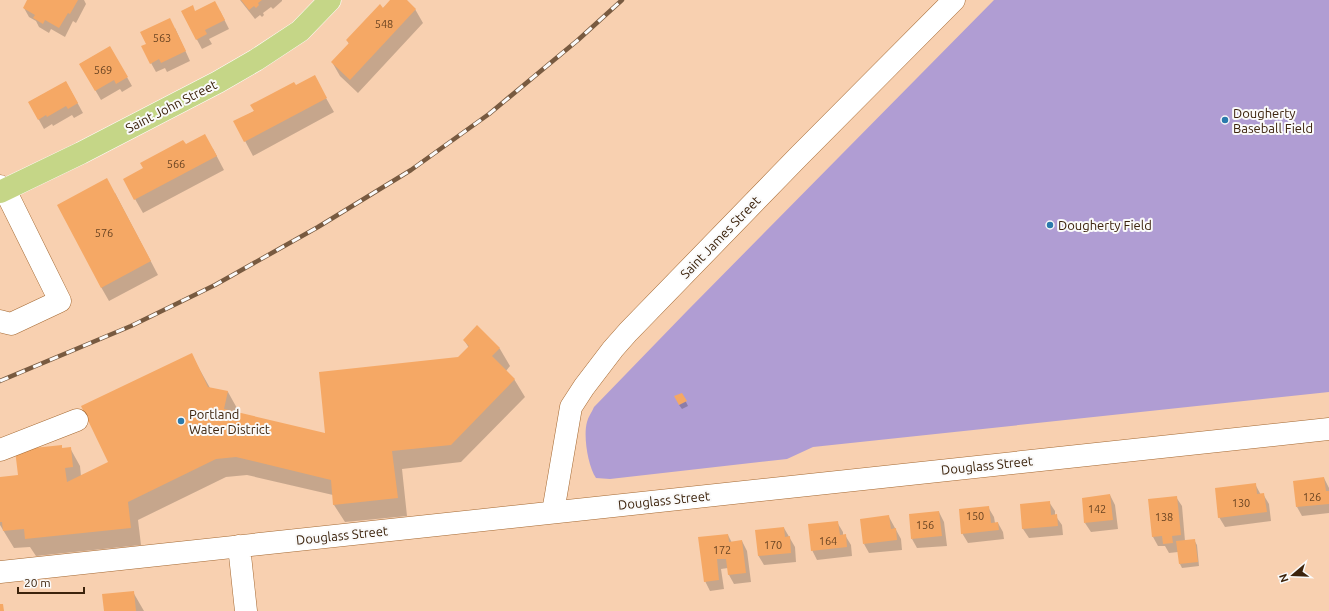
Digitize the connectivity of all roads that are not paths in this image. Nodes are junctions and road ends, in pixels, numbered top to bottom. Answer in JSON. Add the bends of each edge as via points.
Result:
{"nodes":[{"id":1,"x":330,"y":0,"type":"edge"},
{"id":2,"x":954,"y":0,"type":"edge"},
{"id":3,"x":2,"y":189,"type":"edge"},
{"id":4,"x":0,"y":320,"type":"edge"},
{"id":5,"x":77,"y":420,"type":"dead end"},
{"id":6,"x":1329,"y":429,"type":"edge"},
{"id":7,"x":0,"y":450,"type":"edge"},
{"id":8,"x":553,"y":512,"type":"junction"},
{"id":9,"x":239,"y":546,"type":"junction"},
{"id":10,"x":0,"y":572,"type":"edge"},
{"id":11,"x":246,"y":611,"type":"edge"}],
"edges":[{"from":1,"to":3,"type":"main road","name":"Saint John Street","via":[[300,31],[218,82],[81,153]]},
{"from":2,"to":8,"type":"street","name":"Saint James Street","via":[[628,332],[584,387],[571,407]]},
{"from":3,"to":4,"type":"street","via":[[60,301],[11,324]]},
{"from":5,"to":7,"type":"street"},
{"from":6,"to":8,"type":"street","name":"Douglass Street"},
{"from":8,"to":9,"type":"street","name":"Douglass Street"},
{"from":9,"to":10,"type":"street","name":"Douglass Street"},
{"from":9,"to":11,"type":"street"}]}
